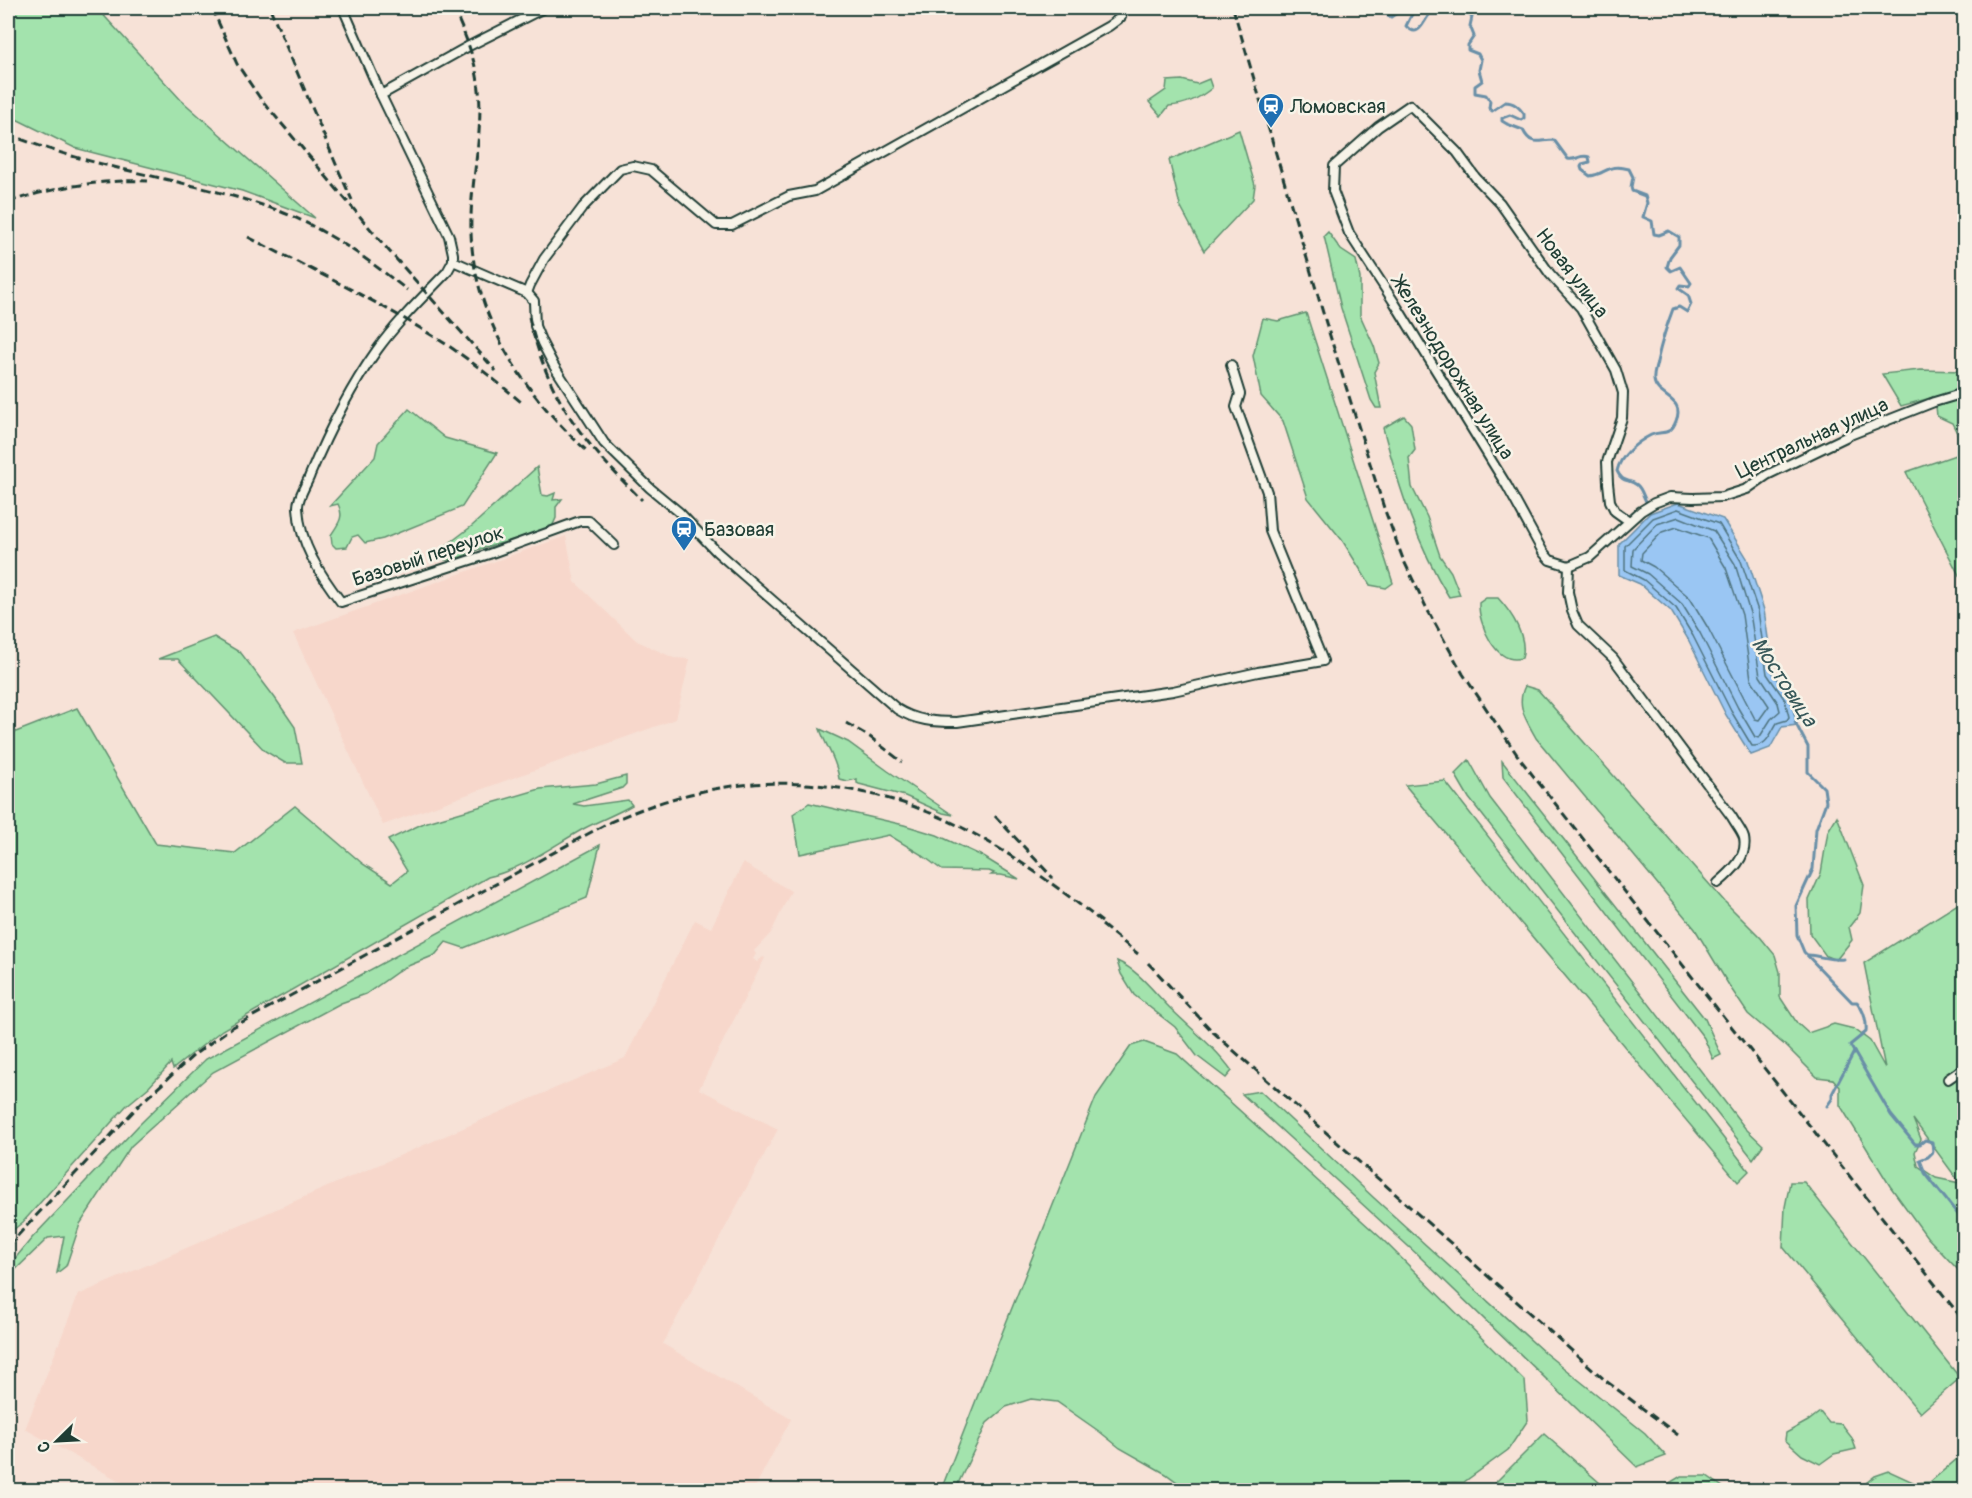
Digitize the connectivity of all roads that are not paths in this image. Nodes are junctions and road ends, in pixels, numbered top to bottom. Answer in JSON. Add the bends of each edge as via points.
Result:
{"nodes":[{"id":1,"x":342,"y":8,"type":"edge"},
{"id":2,"x":544,"y":8,"type":"edge"},
{"id":3,"x":1121,"y":17,"type":"dead end"},
{"id":4,"x":381,"y":95,"type":"junction"},
{"id":5,"x":1410,"y":105,"type":"joint"},
{"id":6,"x":453,"y":261,"type":"junction"},
{"id":7,"x":527,"y":293,"type":"junction"},
{"id":8,"x":1231,"y":365,"type":"dead end"},
{"id":9,"x":1965,"y":393,"type":"edge"},
{"id":10,"x":1629,"y":521,"type":"junction"},
{"id":11,"x":614,"y":545,"type":"dead end"},
{"id":12,"x":1569,"y":566,"type":"junction"},
{"id":13,"x":1718,"y":883,"type":"dead end"},
{"id":14,"x":1965,"y":1068,"type":"edge"},
{"id":15,"x":1948,"y":1079,"type":"dead end"}],
"edges":[{"from":1,"to":4,"type":"street"},
{"from":2,"to":4,"type":"street"},
{"from":3,"to":7,"type":"street","via":[[815,191],[789,196],[732,225],[716,225],[651,170],[633,166],[620,169],[583,207],[544,259]]},
{"from":4,"to":6,"type":"street","via":[[444,224]]},
{"from":5,"to":10,"type":"street","name":"Новая улица","via":[[1500,203],[1550,274],[1581,308],[1616,370],[1623,393],[1622,418],[1607,462],[1608,483],[1615,511]]},
{"from":5,"to":12,"type":"street","name":"Железнодорожная улица","via":[[1334,166],[1333,191],[1349,233],[1543,552],[1550,560]]},
{"from":6,"to":7,"type":"street"},
{"from":6,"to":11,"type":"street","name":"Базовый переулок","via":[[377,350],[317,459],[297,506],[306,546],[318,572],[341,602],[580,521],[590,521]]},
{"from":7,"to":8,"type":"street","via":[[534,301],[535,326],[542,343],[604,443],[680,512],[717,552],[897,709],[926,721],[957,722],[1173,691],[1323,661],[1270,531],[1267,492],[1236,407],[1240,394]]},
{"from":9,"to":10,"type":"street","name":"Центральная улица","via":[[1850,435],[1767,475],[1747,489],[1722,496],[1670,497]]},
{"from":10,"to":12,"type":"street","name":"Центральная улица","via":[[1590,557]]},
{"from":12,"to":13,"type":"street","via":[[1570,602],[1578,625],[1614,658],[1744,838],[1743,853],[1734,869]]},
{"from":14,"to":15,"type":"street"}]}
